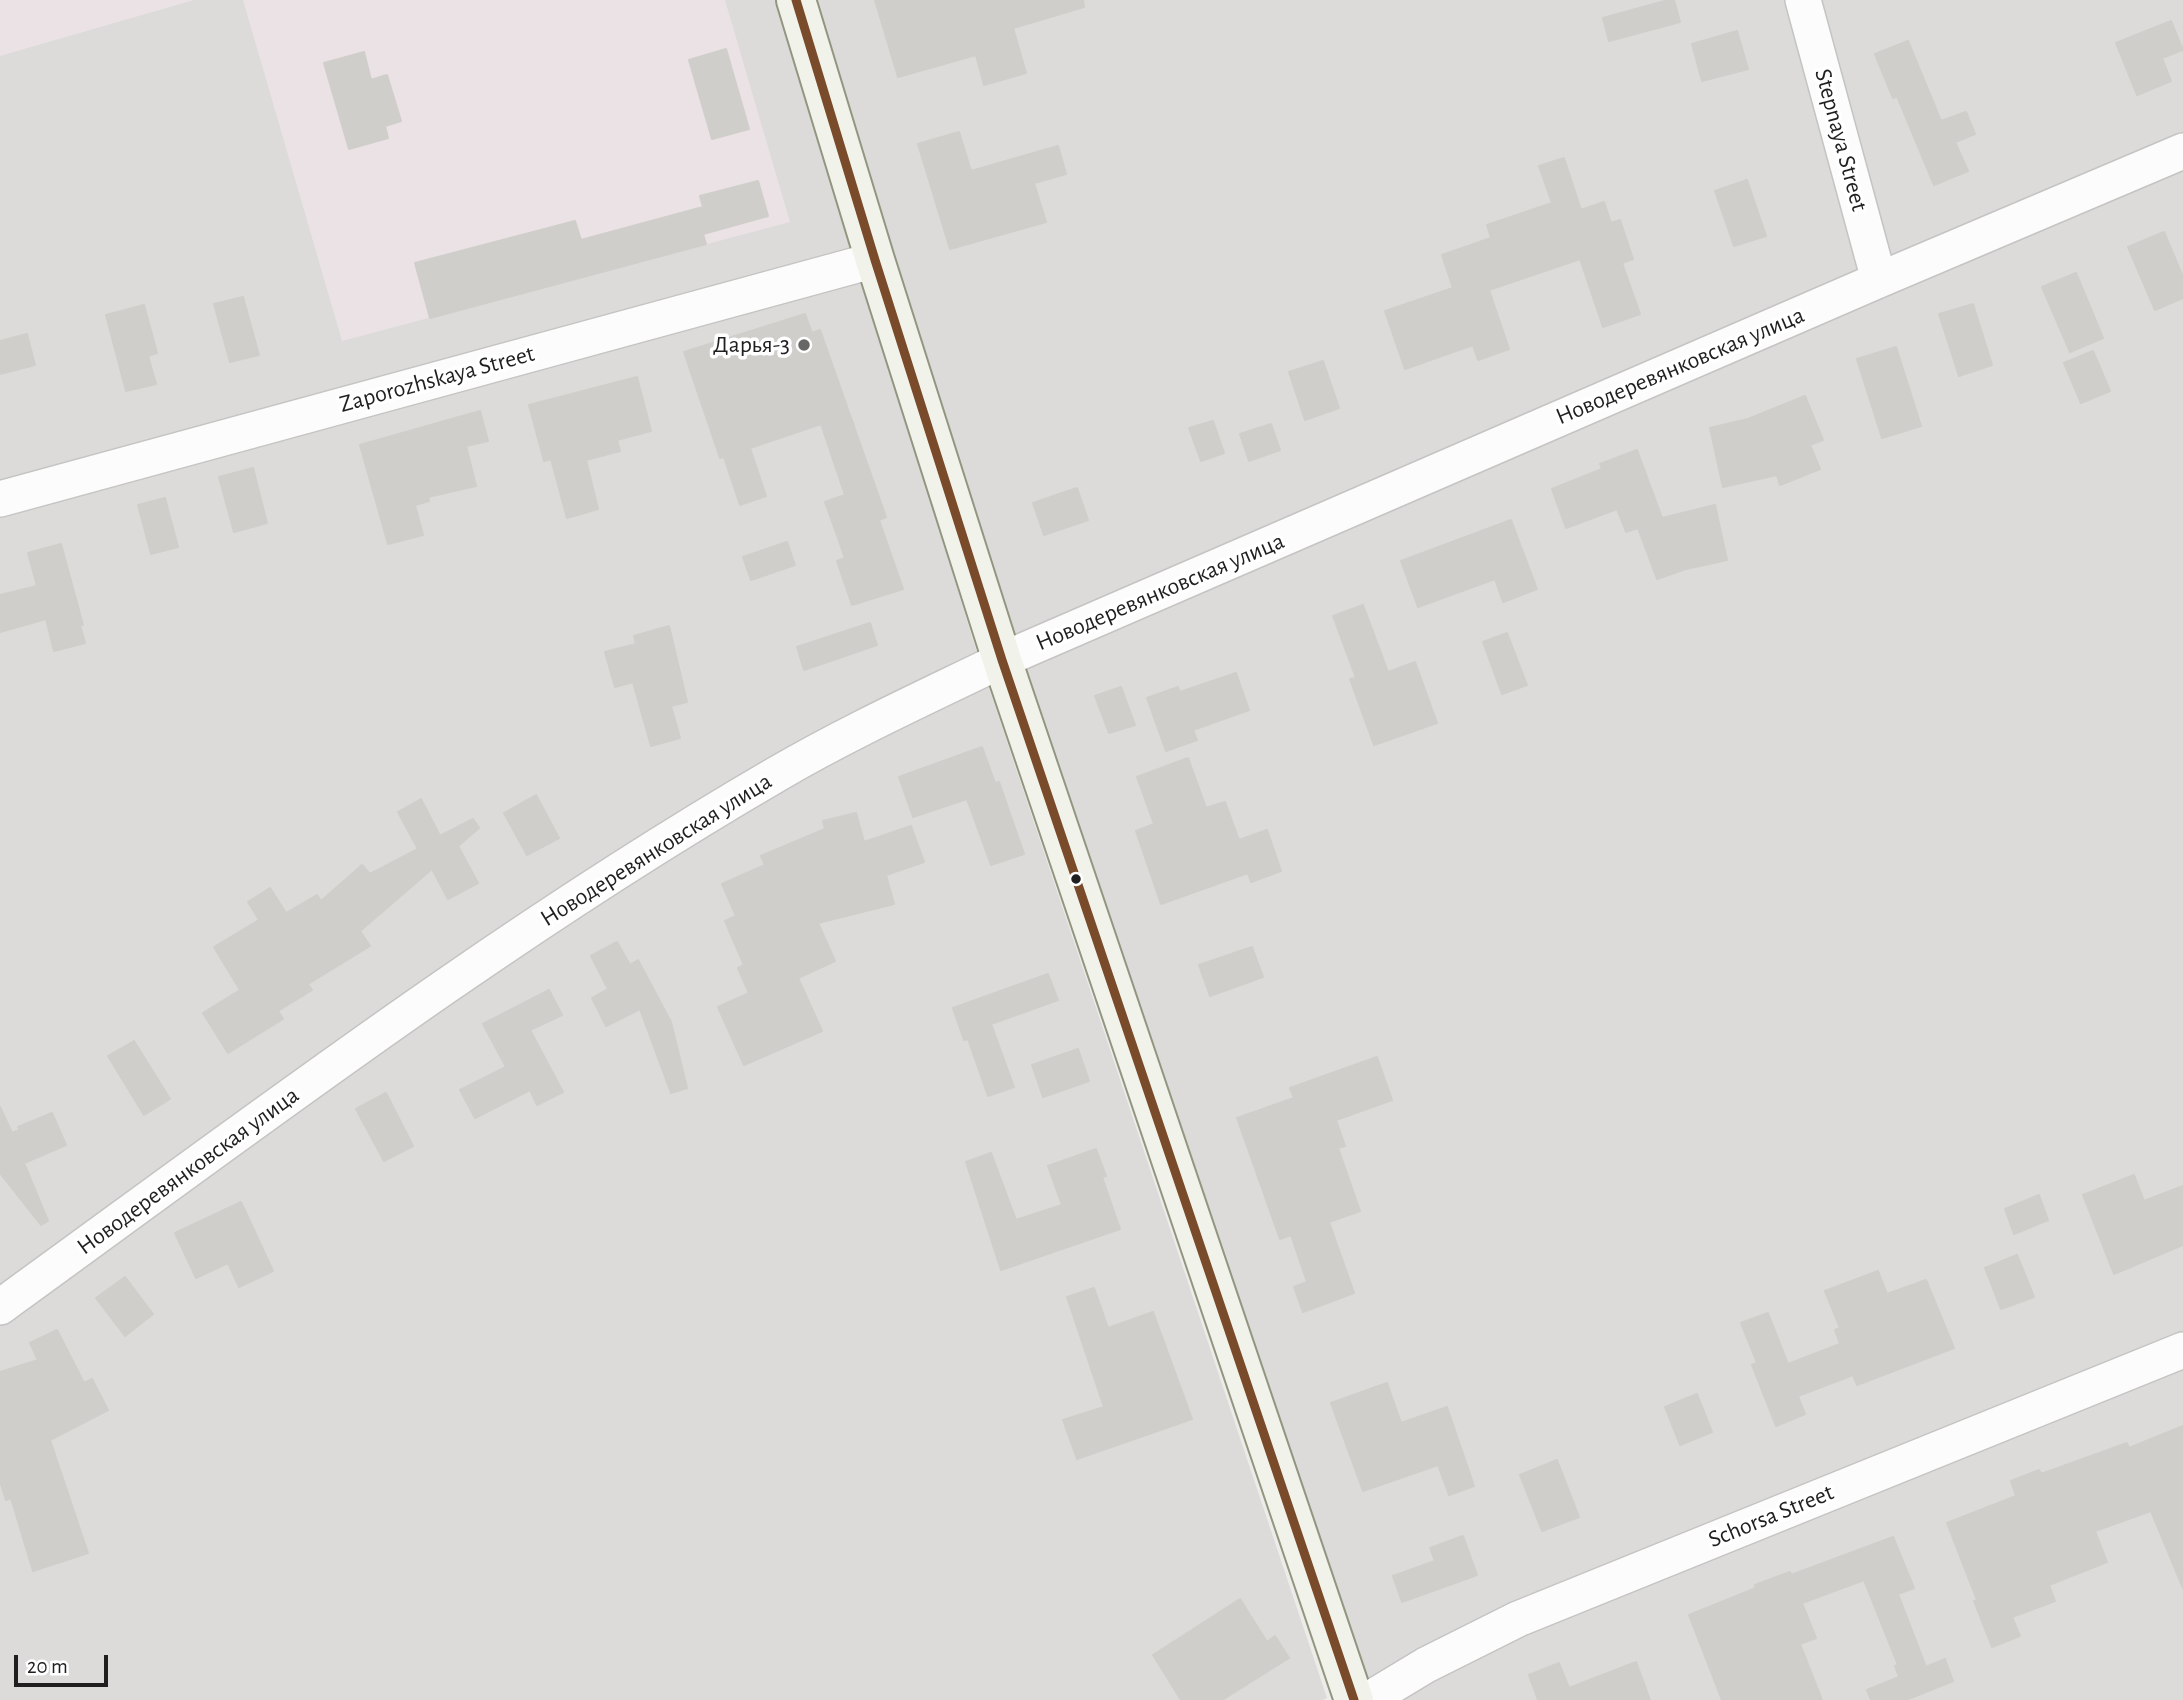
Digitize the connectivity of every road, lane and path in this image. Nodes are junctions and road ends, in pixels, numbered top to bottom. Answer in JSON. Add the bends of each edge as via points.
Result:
{"nodes":[{"id":1,"x":796,"y":0,"type":"edge"},
{"id":2,"x":1803,"y":0,"type":"edge"},
{"id":3,"x":2183,"y":151,"type":"edge"},
{"id":4,"x":875,"y":260,"type":"junction"},
{"id":5,"x":1879,"y":280,"type":"junction"},
{"id":6,"x":0,"y":499,"type":"edge"},
{"id":7,"x":1002,"y":660,"type":"junction"},
{"id":8,"x":0,"y":1307,"type":"edge"},
{"id":9,"x":2183,"y":1350,"type":"edge"},
{"id":10,"x":1354,"y":1700,"type":"edge"},
{"id":11,"x":1368,"y":1700,"type":"edge"}],
"edges":[{"from":1,"to":4,"type":"main road"},
{"from":2,"to":5,"type":"street","name":"Stepnaya Street"},
{"from":3,"to":5,"type":"street","name":"Новодеревянковская улица"},
{"from":4,"to":6,"type":"street","name":"Zaporozhskaya Street"},
{"from":4,"to":7,"type":"main road"},
{"from":5,"to":7,"type":"street","name":"Новодеревянковская улица"},
{"from":7,"to":8,"type":"street","name":"Новодеревянковская улица","via":[[779,773],[657,846],[447,984]]},
{"from":7,"to":10,"type":"main road"},
{"from":9,"to":11,"type":"street","name":"Schorsa Street","via":[[1518,1619]]}]}
